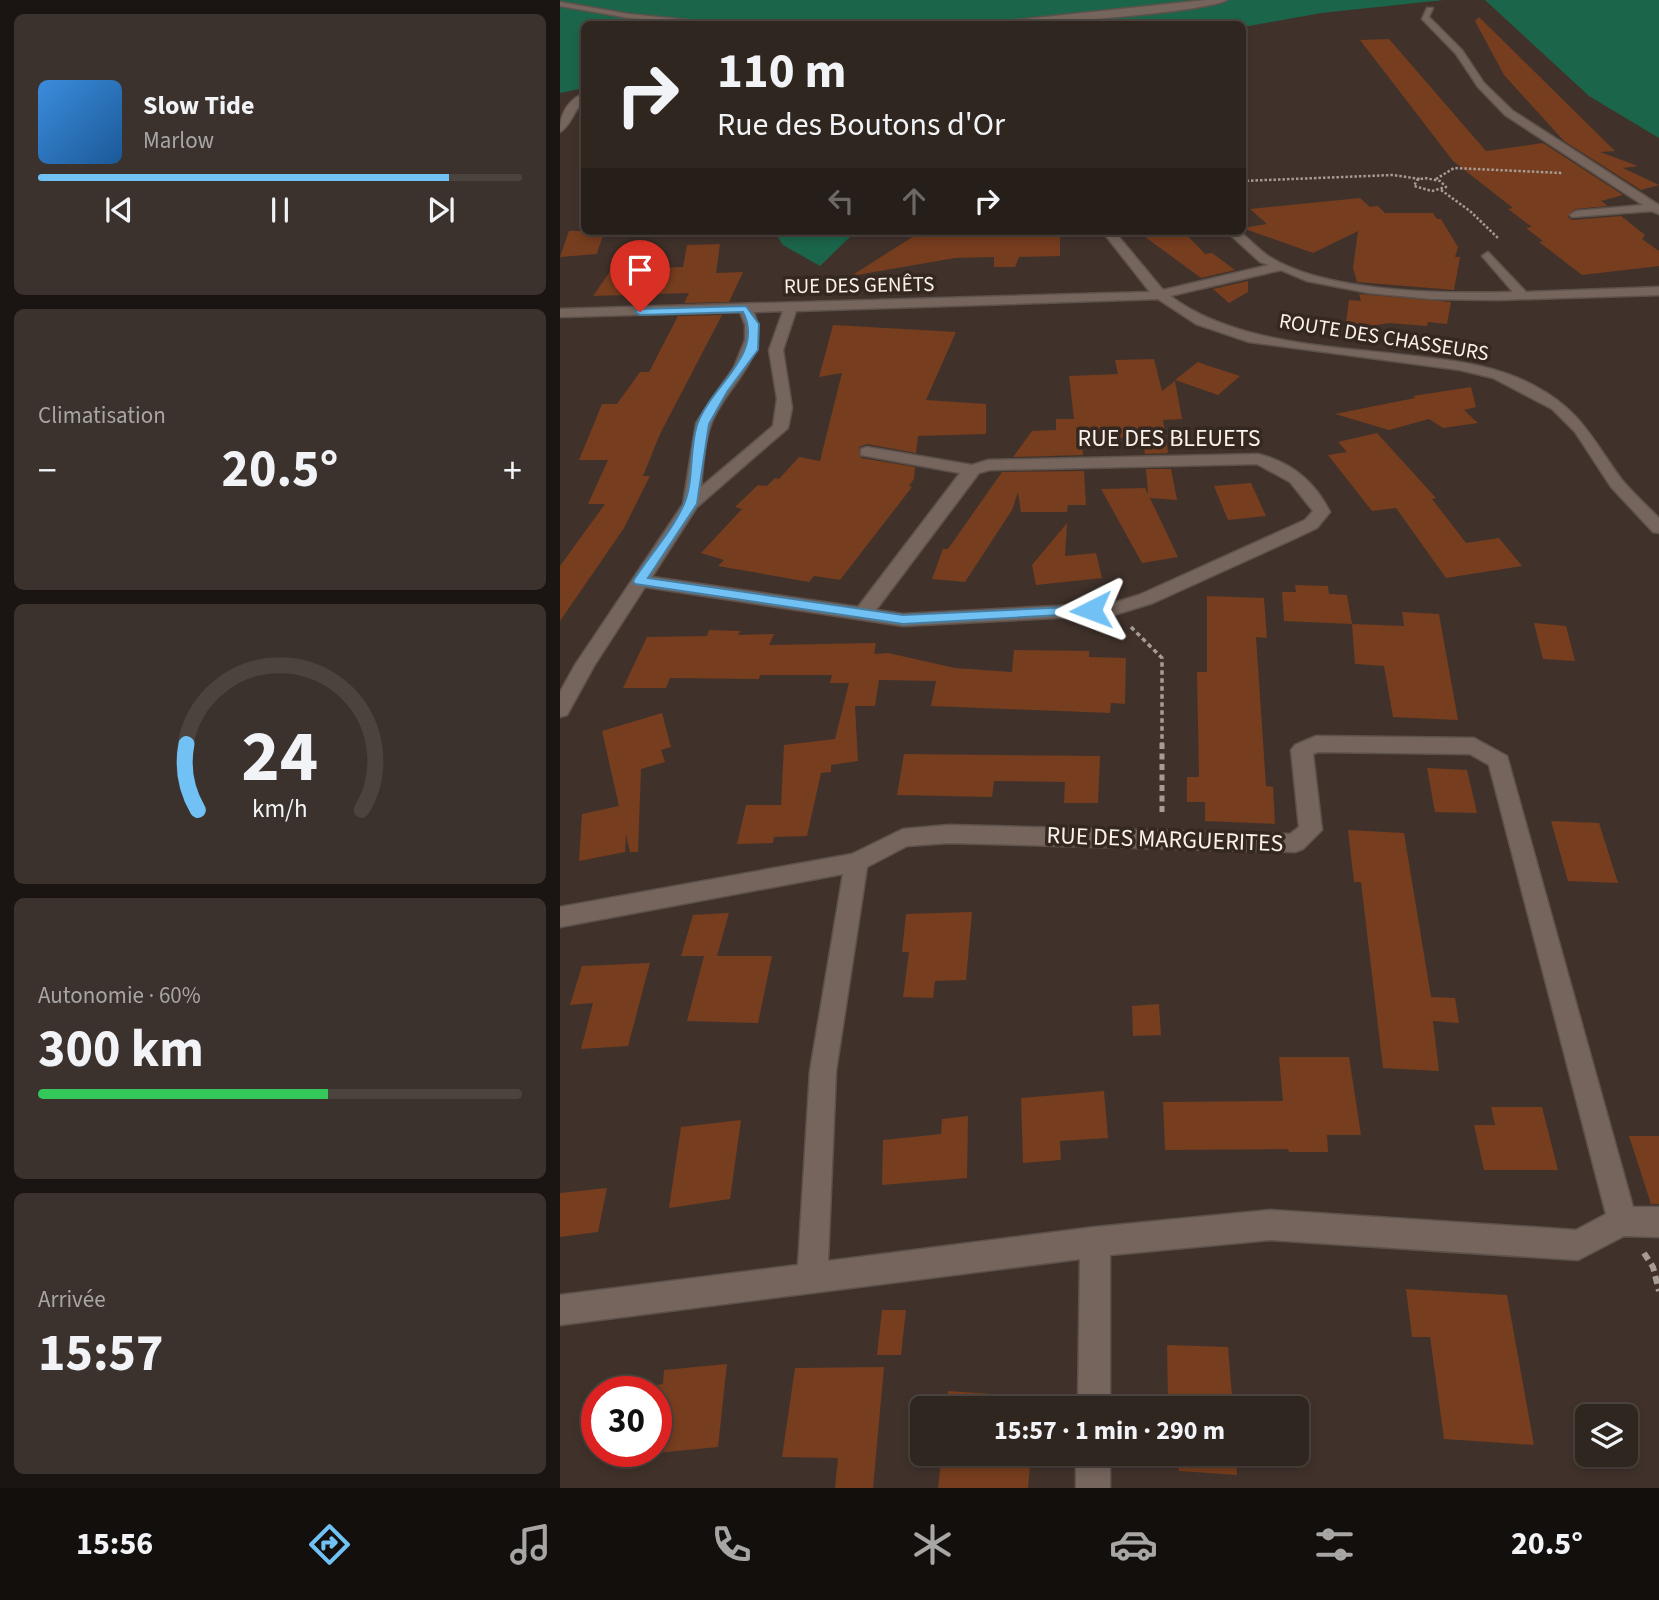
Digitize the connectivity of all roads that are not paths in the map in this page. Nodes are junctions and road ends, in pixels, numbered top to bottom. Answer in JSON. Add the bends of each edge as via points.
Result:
{"nodes":[{"id":1,"x":1223,"y":0,"type":"edge"},
{"id":2,"x":560,"y":4,"type":"edge"},
{"id":3,"x":1430,"y":10,"type":"dead end"},
{"id":4,"x":688,"y":21,"type":"edge"},
{"id":5,"x":1018,"y":21,"type":"edge"},
{"id":6,"x":581,"y":99,"type":"edge"},
{"id":7,"x":560,"y":129,"type":"edge"},
{"id":8,"x":1657,"y":208,"type":"edge"},
{"id":9,"x":1576,"y":215,"type":"dead end"},
{"id":10,"x":1111,"y":235,"type":"edge"},
{"id":11,"x":1237,"y":235,"type":"edge"},
{"id":12,"x":1488,"y":256,"type":"dead end"},
{"id":13,"x":1282,"y":266,"type":"junction"},
{"id":14,"x":1297,"y":274,"type":"junction"},
{"id":15,"x":1659,"y":291,"type":"edge"},
{"id":16,"x":1159,"y":295,"type":"junction"},
{"id":17,"x":1522,"y":295,"type":"junction"},
{"id":18,"x":1171,"y":306,"type":"junction"},
{"id":19,"x":791,"y":307,"type":"junction"},
{"id":20,"x":746,"y":309,"type":"junction"},
{"id":21,"x":560,"y":313,"type":"edge"},
{"id":22,"x":752,"y":350,"type":"junction"},
{"id":23,"x":776,"y":350,"type":"junction"},
{"id":24,"x":867,"y":452,"type":"dead end"},
{"id":25,"x":973,"y":470,"type":"junction"},
{"id":26,"x":691,"y":504,"type":"junction"},
{"id":27,"x":1659,"y":528,"type":"edge"},
{"id":28,"x":640,"y":581,"type":"junction"},
{"id":29,"x":862,"y":615,"type":"junction"},
{"id":30,"x":560,"y":710,"type":"edge"},
{"id":31,"x":856,"y":862,"type":"junction"},
{"id":32,"x":560,"y":917,"type":"edge"},
{"id":33,"x":1622,"y":1221,"type":"junction"},
{"id":34,"x":1659,"y":1222,"type":"edge"},
{"id":35,"x":1095,"y":1242,"type":"junction"},
{"id":36,"x":812,"y":1278,"type":"junction"},
{"id":37,"x":560,"y":1310,"type":"edge"},
{"id":38,"x":1094,"y":1396,"type":"edge"},
{"id":39,"x":1093,"y":1466,"type":"edge"},
{"id":40,"x":1093,"y":1488,"type":"edge"}],
"edges":[{"from":1,"to":5,"type":"street"},
{"from":2,"to":4,"type":"street"},
{"from":3,"to":8,"type":"street","via":[[1425,17],[1510,113]]},
{"from":6,"to":7,"type":"street"},
{"from":8,"to":9,"type":"street"},
{"from":10,"to":16,"type":"street","name":"ROUTE DES CHASSEURS"},
{"from":11,"to":13,"type":"street","via":[[1252,250]]},
{"from":12,"to":17,"type":"street"},
{"from":13,"to":14,"type":"street"},
{"from":13,"to":16,"type":"street"},
{"from":14,"to":17,"type":"street","via":[[1392,293]]},
{"from":14,"to":18,"type":"street","name":"ROUTE DES CHASSEURS"},
{"from":15,"to":17,"type":"street"},
{"from":16,"to":18,"type":"street","name":"ROUTE DES CHASSEURS"},
{"from":16,"to":19,"type":"street","name":"RUE DES GENÊTS"},
{"from":18,"to":27,"type":"street","name":"ROUTE DES CHASSEURS","via":[[1217,329],[1249,338],[1460,366],[1526,387],[1557,406],[1581,429],[1617,484]]},
{"from":19,"to":20,"type":"street","name":"RUE DES GENÊTS"},
{"from":19,"to":23,"type":"street"},
{"from":20,"to":21,"type":"street","name":"RUE DES GENÊTS"},
{"from":20,"to":22,"type":"street","via":[[754,324]]},
{"from":22,"to":23,"type":"street"},
{"from":22,"to":26,"type":"street","via":[[703,424]]},
{"from":23,"to":26,"type":"street","via":[[786,400],[780,428]]},
{"from":24,"to":25,"type":"street","name":"RUE DES BLEUETS"},
{"from":25,"to":29,"type":"street"},
{"from":25,"to":29,"type":"street","name":"RUE DES BLEUETS","via":[[1005,463],[1258,459],[1277,463],[1316,500],[1322,512],[1311,524],[1114,609],[903,620]]},
{"from":26,"to":28,"type":"street"},
{"from":28,"to":29,"type":"street","name":"RUE DES BLEUETS"},
{"from":28,"to":30,"type":"street"},
{"from":31,"to":32,"type":"street","name":"RUE DES MARGUERITES"},
{"from":31,"to":33,"type":"street","name":"RUE DES MARGUERITES","via":[[903,838],[949,834],[1295,843],[1311,830],[1302,750],[1317,744],[1474,746],[1499,761]]},
{"from":31,"to":36,"type":"street","via":[[823,1071]]},
{"from":33,"to":34,"type":"street"},
{"from":33,"to":35,"type":"street","via":[[1578,1245],[1270,1225]]},
{"from":35,"to":36,"type":"street"},
{"from":35,"to":38,"type":"street"},
{"from":36,"to":37,"type":"street"},
{"from":39,"to":40,"type":"street"}]}
